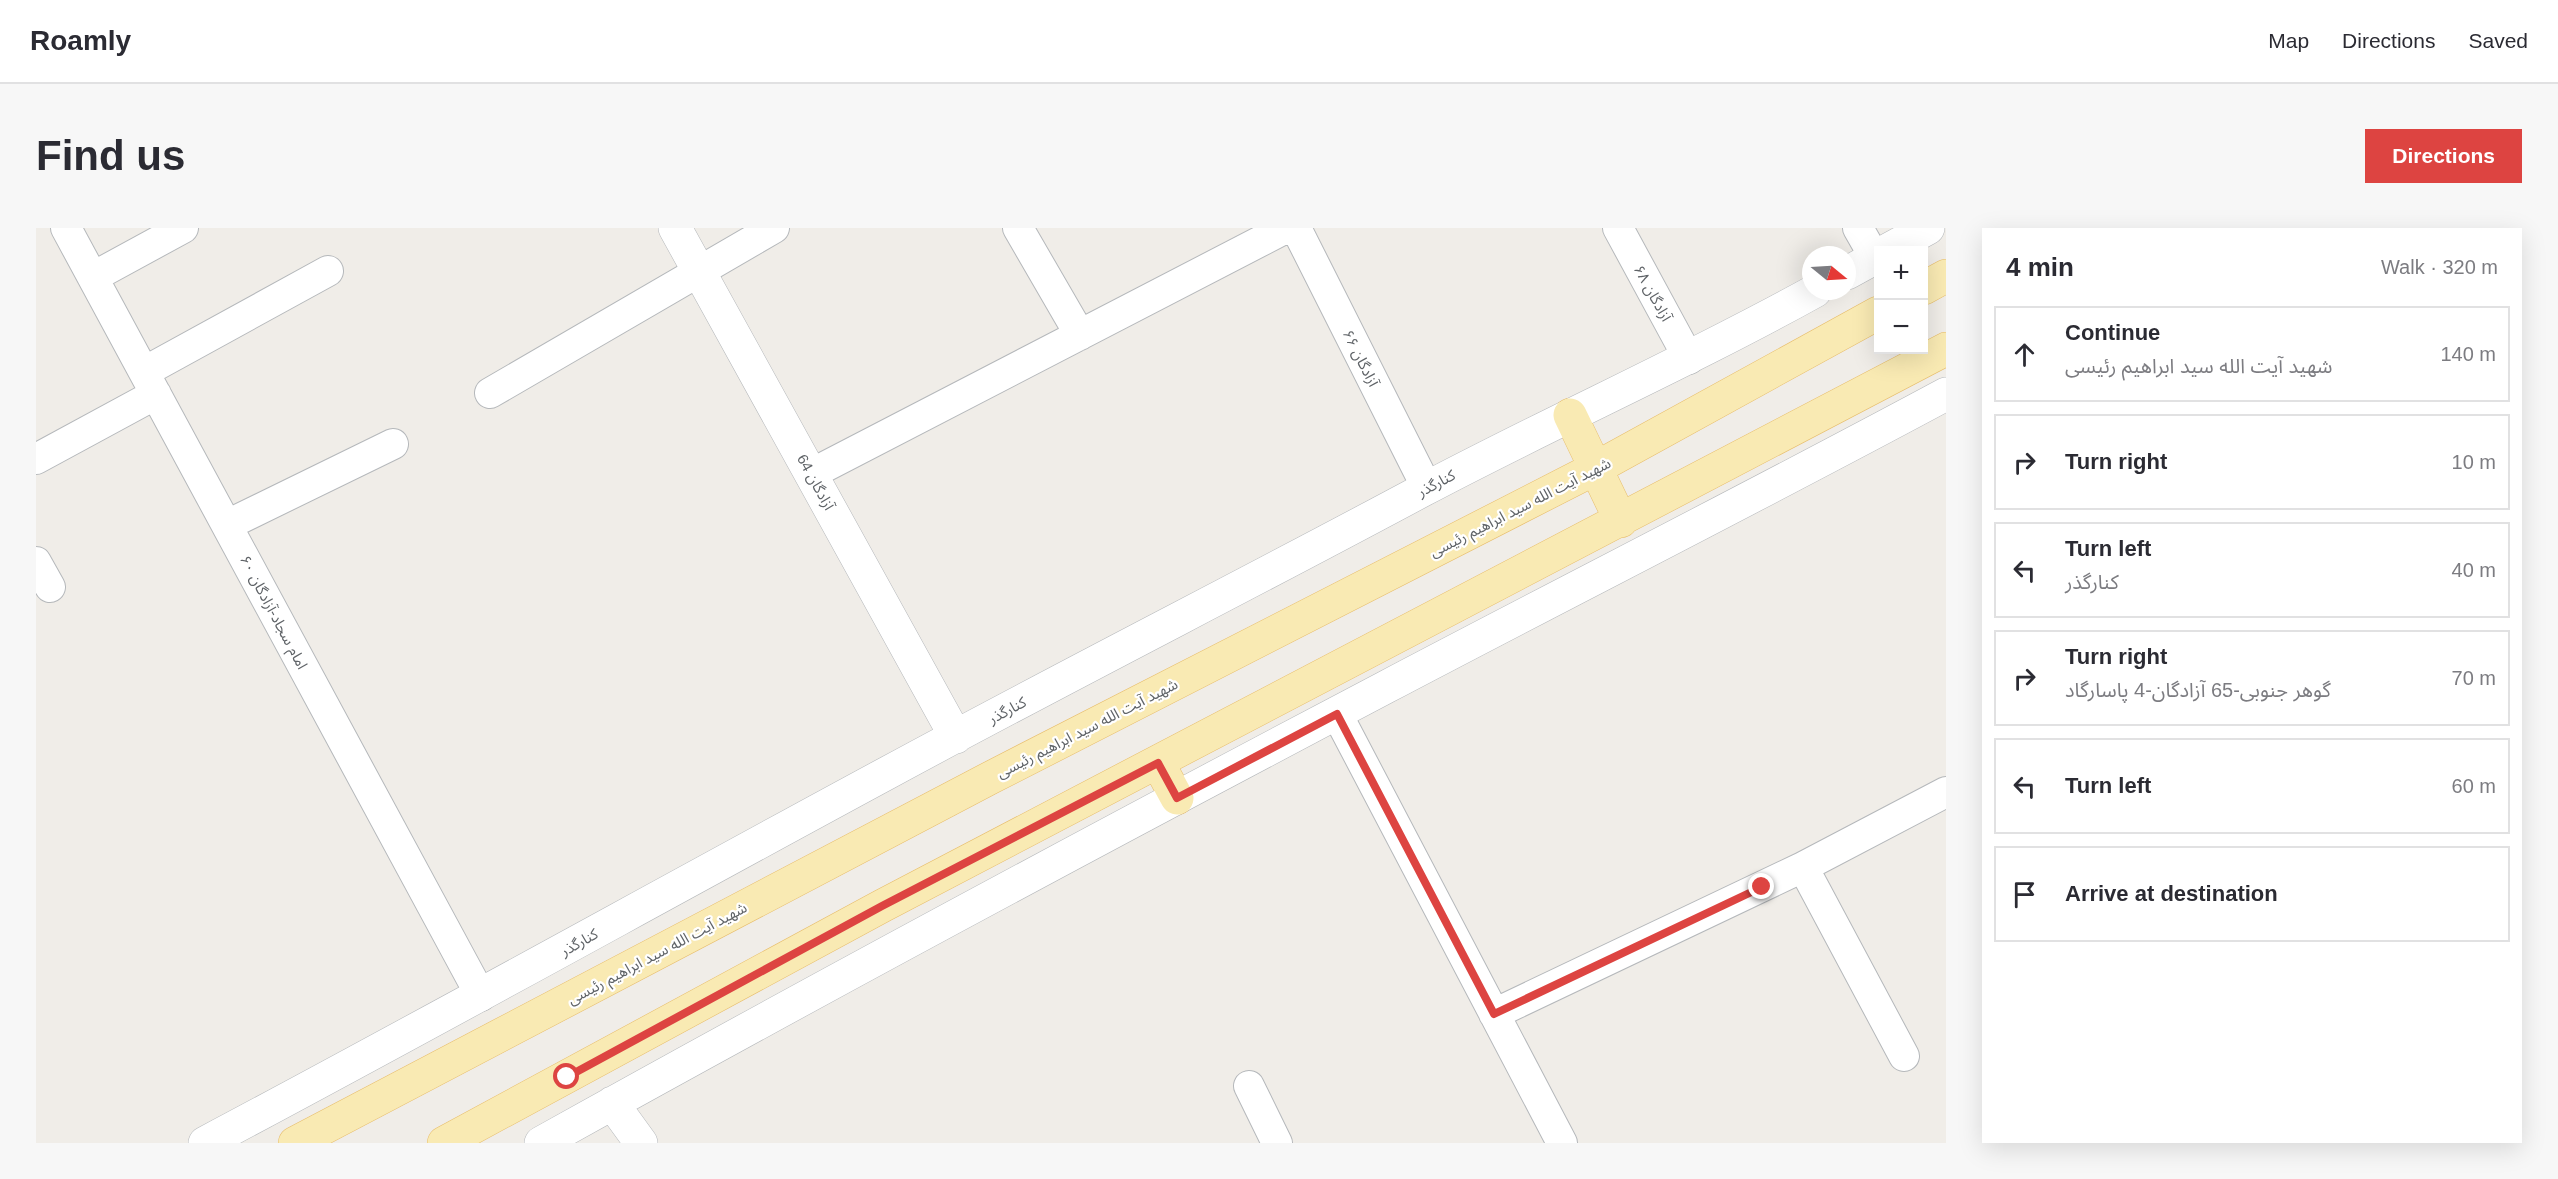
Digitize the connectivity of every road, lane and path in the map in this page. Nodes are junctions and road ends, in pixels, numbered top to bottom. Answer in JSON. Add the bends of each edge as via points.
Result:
{"nodes":[{"id":1,"x":66,"y":228,"type":"edge"},
{"id":2,"x":183,"y":228,"type":"edge"},
{"id":3,"x":675,"y":228,"type":"edge"},
{"id":4,"x":774,"y":228,"type":"edge"},
{"id":5,"x":1018,"y":228,"type":"edge"},
{"id":6,"x":1286,"y":228,"type":"edge"},
{"id":7,"x":1296,"y":228,"type":"edge"},
{"id":8,"x":1618,"y":228,"type":"edge"},
{"id":9,"x":1858,"y":228,"type":"edge"},
{"id":10,"x":1928,"y":228,"type":"edge"},
{"id":11,"x":1896,"y":246,"type":"edge"},
{"id":12,"x":1874,"y":248,"type":"edge"},
{"id":13,"x":1874,"y":258,"type":"edge"},
{"id":14,"x":1856,"y":268,"type":"edge"},
{"id":15,"x":699,"y":270,"type":"junction"},
{"id":16,"x":328,"y":271,"type":"dead end"},
{"id":17,"x":1946,"y":276,"type":"edge"},
{"id":18,"x":93,"y":277,"type":"junction"},
{"id":19,"x":1928,"y":285,"type":"edge"},
{"id":20,"x":1802,"y":298,"type":"edge"},
{"id":21,"x":1874,"y":315,"type":"edge"},
{"id":22,"x":1080,"y":335,"type":"junction"},
{"id":23,"x":1946,"y":349,"type":"edge"},
{"id":24,"x":1689,"y":359,"type":"junction"},
{"id":25,"x":150,"y":383,"type":"junction"},
{"id":26,"x":490,"y":393,"type":"dead end"},
{"id":27,"x":1946,"y":394,"type":"edge"},
{"id":28,"x":1570,"y":414,"type":"junction"},
{"id":29,"x":393,"y":444,"type":"dead end"},
{"id":30,"x":36,"y":459,"type":"edge"},
{"id":31,"x":1596,"y":468,"type":"junction"},
{"id":32,"x":811,"y":474,"type":"junction"},
{"id":33,"x":1427,"y":488,"type":"junction"},
{"id":34,"x":1621,"y":521,"type":"junction"},
{"id":35,"x":227,"y":525,"type":"junction"},
{"id":36,"x":1337,"y":714,"type":"junction"},
{"id":37,"x":956,"y":737,"type":"junction"},
{"id":38,"x":1158,"y":763,"type":"junction"},
{"id":39,"x":1946,"y":792,"type":"edge"},
{"id":40,"x":1177,"y":798,"type":"junction"},
{"id":41,"x":1803,"y":867,"type":"junction"},
{"id":42,"x":481,"y":996,"type":"junction"},
{"id":43,"x":1494,"y":1014,"type":"junction"},
{"id":44,"x":1904,"y":1056,"type":"dead end"},
{"id":45,"x":1249,"y":1086,"type":"dead end"},
{"id":46,"x":612,"y":1103,"type":"junction"},
{"id":47,"x":206,"y":1143,"type":"edge"},
{"id":48,"x":296,"y":1143,"type":"edge"},
{"id":49,"x":444,"y":1143,"type":"edge"},
{"id":50,"x":541,"y":1143,"type":"edge"},
{"id":51,"x":641,"y":1143,"type":"edge"},
{"id":52,"x":1277,"y":1143,"type":"edge"},
{"id":53,"x":1562,"y":1143,"type":"edge"}],
"edges":[{"from":1,"to":18,"type":"street","name":"امام سجاد-آزادگان ۶۰"},
{"from":2,"to":18,"type":"street"},
{"from":3,"to":15,"type":"street","name":"آزادگان 64"},
{"from":4,"to":15,"type":"street"},
{"from":5,"to":22,"type":"street"},
{"from":6,"to":22,"type":"street"},
{"from":7,"to":33,"type":"street","name":"آزادگان ۶۶"},
{"from":8,"to":24,"type":"street","name":"آزادگان ۶۸"},
{"from":9,"to":12,"type":"street"},
{"from":10,"to":11,"type":"street"},
{"from":13,"to":14,"type":"street"},
{"from":15,"to":26,"type":"street"},
{"from":15,"to":32,"type":"street","name":"آزادگان 64"},
{"from":16,"to":25,"type":"street"},
{"from":17,"to":19,"type":"main road"},
{"from":18,"to":25,"type":"street","name":"امام سجاد-آزادگان ۶۰"},
{"from":20,"to":24,"type":"street","name":"کنارگذر"},
{"from":21,"to":31,"type":"main road","name":"شهید آیت الله سید ابراهیم رئیسی"},
{"from":22,"to":32,"type":"street"},
{"from":23,"to":34,"type":"main road"},
{"from":24,"to":28,"type":"street","name":"کنارگذر"},
{"from":25,"to":30,"type":"street"},
{"from":25,"to":35,"type":"street","name":"امام سجاد-آزادگان ۶۰"},
{"from":27,"to":36,"type":"street"},
{"from":28,"to":31,"type":"main road"},
{"from":28,"to":33,"type":"street","name":"کنارگذر"},
{"from":29,"to":35,"type":"street"},
{"from":31,"to":34,"type":"main road"},
{"from":31,"to":48,"type":"main road","name":"شهید آیت الله سید ابراهیم رئیسی","via":[[1000,773]]},
{"from":32,"to":37,"type":"street","name":"آزادگان 64"},
{"from":33,"to":37,"type":"street","name":"کنارگذر"},
{"from":34,"to":38,"type":"main road"},
{"from":35,"to":42,"type":"street","name":"امام سجاد-آزادگان ۶۰"},
{"from":36,"to":40,"type":"street"},
{"from":36,"to":43,"type":"street"},
{"from":37,"to":42,"type":"street","name":"کنارگذر"},
{"from":38,"to":40,"type":"main road"},
{"from":38,"to":49,"type":"main road","via":[[882,906]]},
{"from":39,"to":41,"type":"street"},
{"from":40,"to":46,"type":"street","via":[[809,993]]},
{"from":41,"to":43,"type":"street"},
{"from":41,"to":44,"type":"street"},
{"from":42,"to":47,"type":"street","name":"کنارگذر"},
{"from":43,"to":53,"type":"street"},
{"from":45,"to":52,"type":"street"},
{"from":46,"to":50,"type":"street"},
{"from":46,"to":51,"type":"street"}]}
